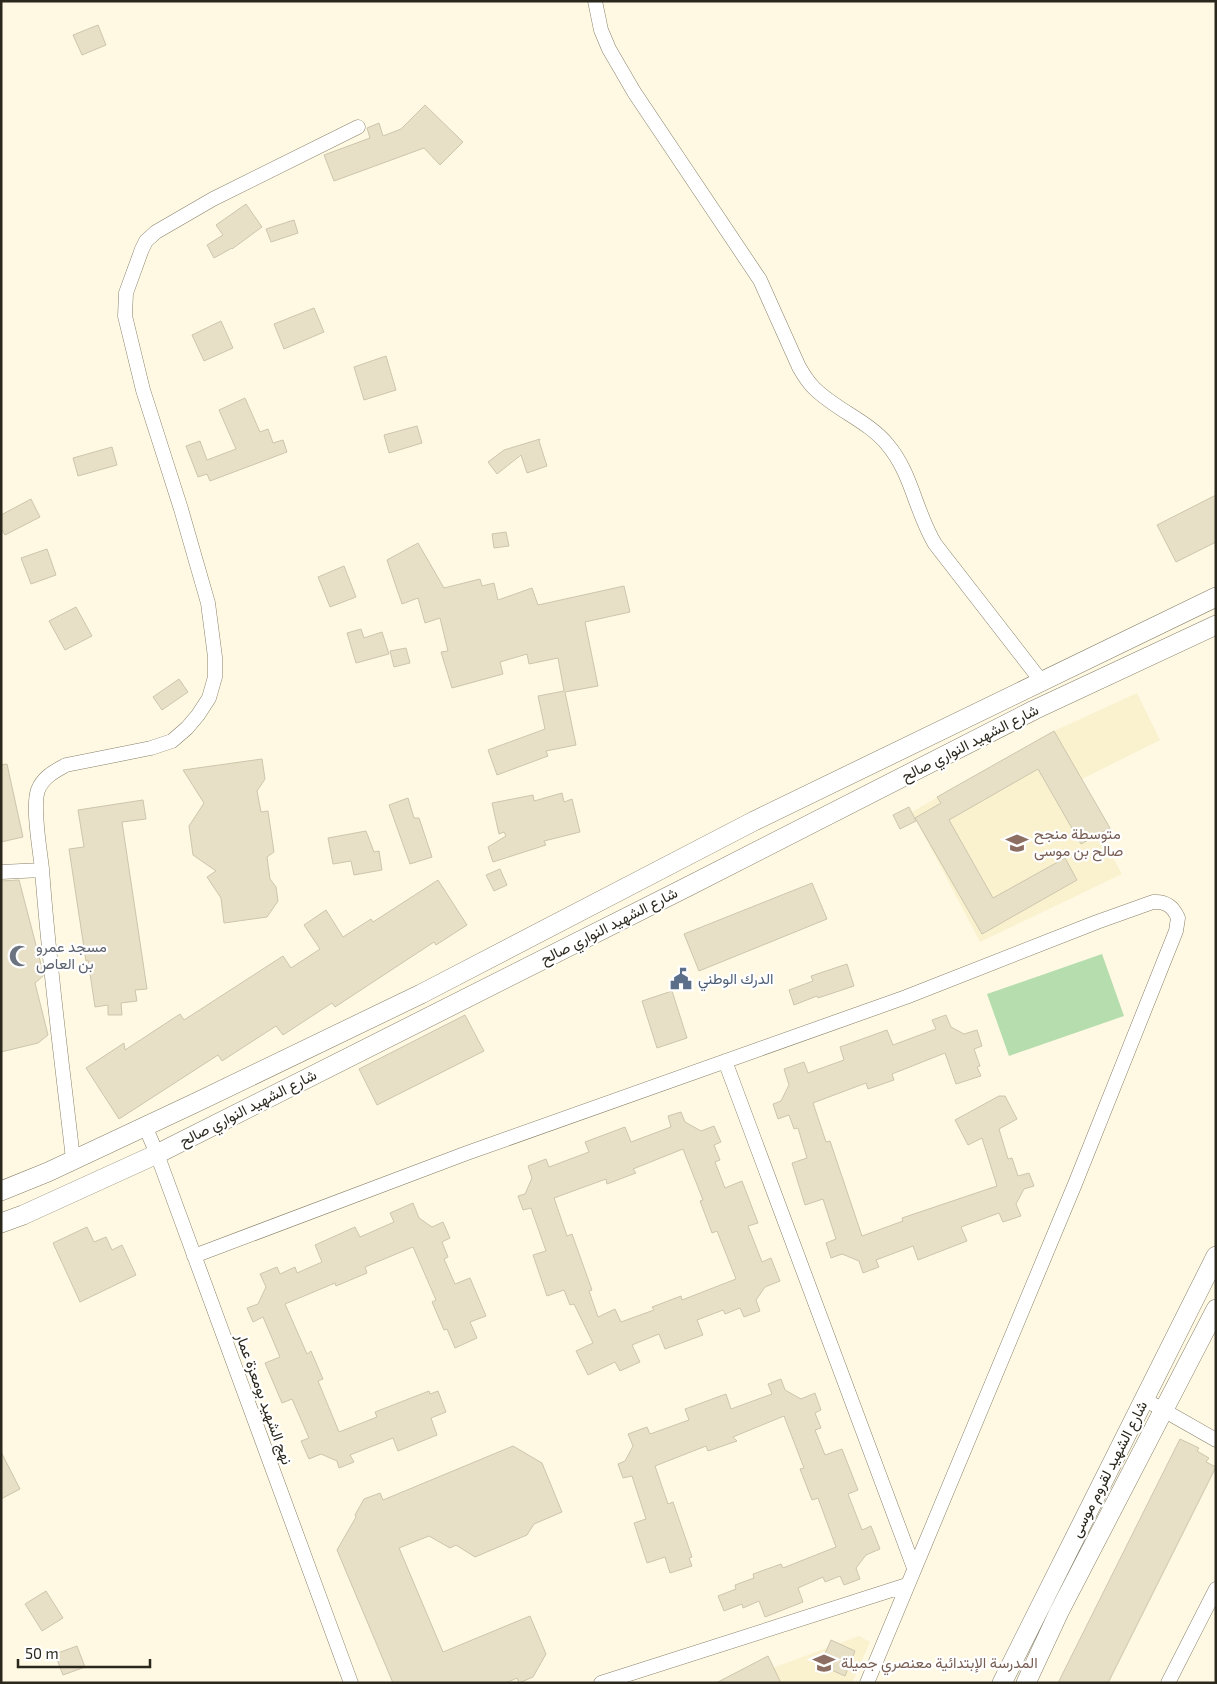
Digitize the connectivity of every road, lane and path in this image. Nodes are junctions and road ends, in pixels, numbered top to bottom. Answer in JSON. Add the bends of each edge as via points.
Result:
{"nodes":[{"id":1,"x":595,"y":1,"type":"edge"},
{"id":2,"x":358,"y":126,"type":"dead end"},
{"id":3,"x":1216,"y":597,"type":"edge"},
{"id":4,"x":1216,"y":625,"type":"edge"},
{"id":5,"x":1042,"y":682,"type":"junction"},
{"id":6,"x":42,"y":870,"type":"junction"},
{"id":7,"x":1,"y":872,"type":"edge"},
{"id":8,"x":725,"y":1062,"type":"junction"},
{"id":9,"x":145,"y":1126,"type":"junction"},
{"id":10,"x":157,"y":1154,"type":"junction"},
{"id":11,"x":73,"y":1159,"type":"junction"},
{"id":12,"x":3,"y":1187,"type":"edge"},
{"id":13,"x":1,"y":1223,"type":"edge"},
{"id":14,"x":194,"y":1256,"type":"junction"},
{"id":15,"x":1216,"y":1256,"type":"edge"},
{"id":16,"x":1216,"y":1309,"type":"edge"},
{"id":17,"x":1144,"y":1399,"type":"junction"},
{"id":18,"x":1164,"y":1410,"type":"junction"},
{"id":19,"x":1216,"y":1440,"type":"edge"},
{"id":20,"x":914,"y":1568,"type":"junction"},
{"id":21,"x":907,"y":1585,"type":"junction"},
{"id":22,"x":1216,"y":1589,"type":"edge"},
{"id":23,"x":351,"y":1683,"type":"edge"},
{"id":24,"x":601,"y":1683,"type":"edge"},
{"id":25,"x":867,"y":1683,"type":"edge"},
{"id":26,"x":1002,"y":1683,"type":"edge"},
{"id":27,"x":1026,"y":1683,"type":"edge"},
{"id":28,"x":1168,"y":1683,"type":"edge"}],
"edges":[{"from":1,"to":5,"type":"street","via":[[600,30],[609,49],[634,92],[760,280],[806,379],[891,448],[904,466],[922,520],[935,544]]},
{"from":2,"to":6,"type":"street","via":[[213,199],[156,232],[142,250],[126,293],[125,316],[143,390],[208,603],[215,677],[209,698],[198,715],[172,741],[66,765],[44,780],[36,802]]},
{"from":3,"to":5,"type":"street","name":"شارع الشهيد النواري صالح"},
{"from":4,"to":10,"type":"street","name":"شارع الشهيد النواري صالح","via":[[1034,710]]},
{"from":5,"to":9,"type":"street","name":"شارع الشهيد النواري صالح","via":[[754,822],[421,994]]},
{"from":6,"to":7,"type":"street"},
{"from":6,"to":11,"type":"street"},
{"from":8,"to":14,"type":"street","via":[[467,1153]]},
{"from":8,"to":20,"type":"street"},
{"from":8,"to":20,"type":"street","via":[[1153,902],[1161,901],[1171,906],[1178,918],[1176,931],[1075,1184]]},
{"from":9,"to":10,"type":"street","name":"نهج الشهيد بومعزة عمار"},
{"from":9,"to":11,"type":"street","name":"شارع الشهيد النواري صالح"},
{"from":10,"to":13,"type":"street","name":"شارع الشهيد النواري صالح"},
{"from":10,"to":14,"type":"street","name":"نهج الشهيد بومعزة عمار"},
{"from":11,"to":12,"type":"street","name":"شارع الشهيد النواري صالح","via":[[48,1172]]},
{"from":14,"to":23,"type":"street","name":"نهج الشهيد بومعزة عمار"},
{"from":15,"to":17,"type":"street","name":"شارع الشهيد لقروم موسى"},
{"from":16,"to":18,"type":"street","name":"شارع الشهيد لقروم موسى"},
{"from":17,"to":18,"type":"street"},
{"from":17,"to":26,"type":"street","name":"شارع الشهيد لقروم موسى"},
{"from":18,"to":19,"type":"street"},
{"from":18,"to":27,"type":"street","name":"شارع الشهيد لقروم موسى","via":[[1059,1612]]},
{"from":20,"to":21,"type":"street"},
{"from":21,"to":24,"type":"street"},
{"from":21,"to":25,"type":"street"},
{"from":22,"to":28,"type":"street"}]}
